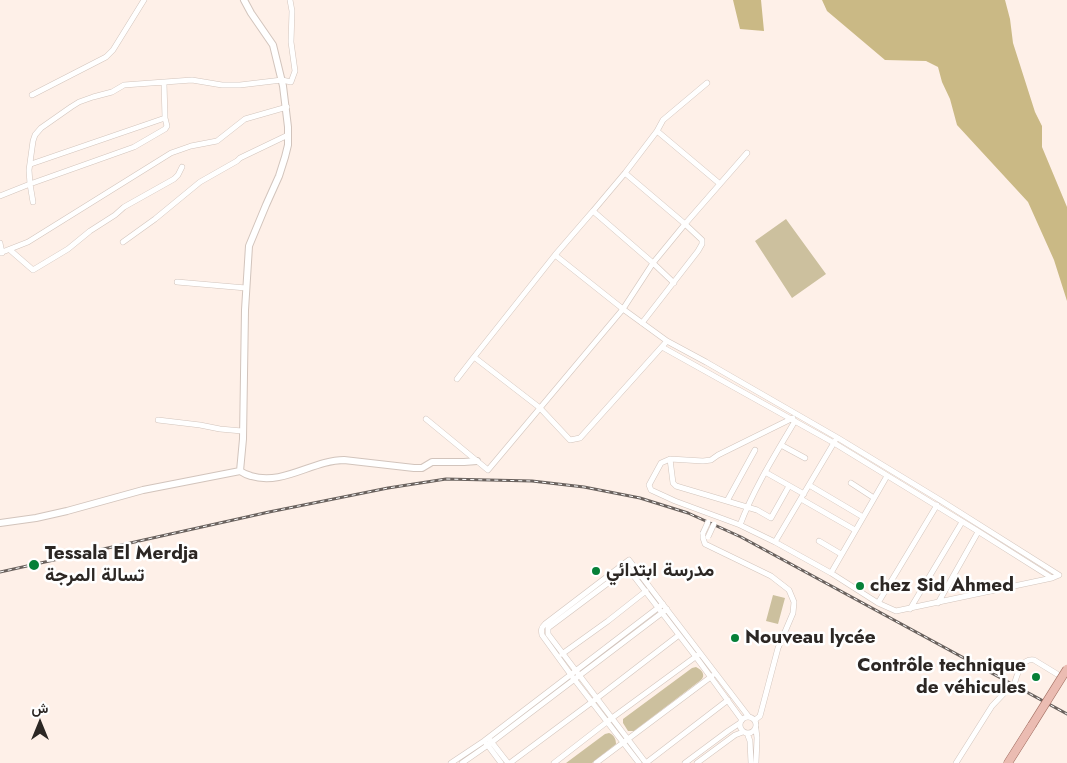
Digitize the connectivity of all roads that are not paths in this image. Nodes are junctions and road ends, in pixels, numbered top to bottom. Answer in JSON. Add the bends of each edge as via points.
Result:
{"nodes":[{"id":1,"x":144,"y":0,"type":"edge"},
{"id":2,"x":244,"y":0,"type":"edge"},
{"id":3,"x":290,"y":0,"type":"edge"},
{"id":4,"x":282,"y":80,"type":"junction"},
{"id":5,"x":164,"y":83,"type":"junction"},
{"id":6,"x":708,"y":83,"type":"dead end"},
{"id":7,"x":32,"y":95,"type":"dead end"},
{"id":8,"x":287,"y":107,"type":"junction"},
{"id":9,"x":165,"y":118,"type":"junction"},
{"id":10,"x":657,"y":131,"type":"junction"},
{"id":11,"x":288,"y":135,"type":"junction"},
{"id":12,"x":747,"y":153,"type":"dead end"},
{"id":13,"x":31,"y":164,"type":"junction"},
{"id":14,"x":182,"y":167,"type":"dead end"},
{"id":15,"x":626,"y":173,"type":"junction"},
{"id":16,"x":30,"y":184,"type":"junction"},
{"id":17,"x":720,"y":184,"type":"junction"},
{"id":18,"x":0,"y":196,"type":"edge"},
{"id":19,"x":33,"y":202,"type":"dead end"},
{"id":20,"x":593,"y":211,"type":"junction"},
{"id":21,"x":685,"y":224,"type":"junction"},
{"id":22,"x":124,"y":242,"type":"dead end"},
{"id":23,"x":0,"y":243,"type":"edge"},
{"id":24,"x":10,"y":250,"type":"junction"},
{"id":25,"x":1,"y":253,"type":"edge"},
{"id":26,"x":555,"y":254,"type":"junction"},
{"id":27,"x":653,"y":263,"type":"junction"},
{"id":28,"x":177,"y":282,"type":"dead end"},
{"id":29,"x":674,"y":283,"type":"junction"},
{"id":30,"x":246,"y":288,"type":"junction"},
{"id":31,"x":623,"y":309,"type":"junction"},
{"id":32,"x":642,"y":323,"type":"junction"},
{"id":33,"x":666,"y":341,"type":"junction"},
{"id":34,"x":662,"y":346,"type":"junction"},
{"id":35,"x":474,"y":357,"type":"junction"},
{"id":36,"x":457,"y":379,"type":"dead end"},
{"id":37,"x":540,"y":408,"type":"junction"},
{"id":38,"x":426,"y":419,"type":"dead end"},
{"id":39,"x":795,"y":419,"type":"junction"},
{"id":40,"x":158,"y":420,"type":"dead end"},
{"id":41,"x":242,"y":432,"type":"junction"},
{"id":42,"x":838,"y":438,"type":"junction"},
{"id":43,"x":834,"y":443,"type":"junction"},
{"id":44,"x":781,"y":445,"type":"junction"},
{"id":45,"x":755,"y":450,"type":"dead end"},
{"id":46,"x":805,"y":458,"type":"dead end"},
{"id":47,"x":670,"y":459,"type":"junction"},
{"id":48,"x":477,"y":461,"type":"junction"},
{"id":49,"x":240,"y":471,"type":"junction"},
{"id":50,"x":765,"y":472,"type":"junction"},
{"id":51,"x":887,"y":476,"type":"junction"},
{"id":52,"x":851,"y":484,"type":"dead end"},
{"id":53,"x":809,"y":485,"type":"junction"},
{"id":54,"x":789,"y":486,"type":"junction"},
{"id":55,"x":802,"y":497,"type":"junction"},
{"id":56,"x":874,"y":498,"type":"junction"},
{"id":57,"x":940,"y":500,"type":"junction"},
{"id":58,"x":728,"y":501,"type":"junction"},
{"id":59,"x":936,"y":506,"type":"junction"},
{"id":60,"x":747,"y":508,"type":"junction"},
{"id":61,"x":711,"y":514,"type":"junction"},
{"id":62,"x":717,"y":517,"type":"junction"},
{"id":63,"x":863,"y":517,"type":"junction"},
{"id":64,"x":962,"y":522,"type":"junction"},
{"id":65,"x":0,"y":523,"type":"edge"},
{"id":66,"x":740,"y":525,"type":"junction"},
{"id":67,"x":855,"y":530,"type":"junction"},
{"id":68,"x":978,"y":532,"type":"junction"},
{"id":69,"x":1000,"y":538,"type":"junction"},
{"id":70,"x":819,"y":541,"type":"dead end"},
{"id":71,"x":775,"y":542,"type":"junction"},
{"id":72,"x":996,"y":542,"type":"junction"},
{"id":73,"x":710,"y":547,"type":"junction"},
{"id":74,"x":842,"y":554,"type":"junction"},
{"id":75,"x":626,"y":566,"type":"junction"},
{"id":76,"x":831,"y":573,"type":"junction"},
{"id":77,"x":1052,"y":578,"type":"junction"},
{"id":78,"x":646,"y":591,"type":"junction"},
{"id":79,"x":938,"y":603,"type":"junction"},
{"id":80,"x":878,"y":604,"type":"junction"},
{"id":81,"x":663,"y":608,"type":"junction"},
{"id":82,"x":910,"y":609,"type":"junction"},
{"id":83,"x":679,"y":635,"type":"junction"},
{"id":84,"x":563,"y":653,"type":"junction"},
{"id":85,"x":698,"y":655,"type":"junction"},
{"id":86,"x":558,"y":657,"type":"junction"},
{"id":87,"x":1067,"y":668,"type":"edge"},
{"id":88,"x":578,"y":673,"type":"junction"},
{"id":89,"x":1057,"y":674,"type":"dead end"},
{"id":90,"x":713,"y":675,"type":"junction"},
{"id":91,"x":573,"y":677,"type":"junction"},
{"id":92,"x":595,"y":700,"type":"junction"},
{"id":93,"x":728,"y":700,"type":"junction"},
{"id":94,"x":749,"y":717,"type":"junction"},
{"id":95,"x":610,"y":720,"type":"junction"},
{"id":96,"x":755,"y":720,"type":"junction"},
{"id":97,"x":741,"y":722,"type":"junction"},
{"id":98,"x":756,"y":729,"type":"junction"},
{"id":99,"x":745,"y":733,"type":"junction"},
{"id":100,"x":488,"y":741,"type":"junction"},
{"id":101,"x":626,"y":741,"type":"junction"},
{"id":102,"x":452,"y":763,"type":"edge"},
{"id":103,"x":462,"y":763,"type":"edge"},
{"id":104,"x":502,"y":763,"type":"edge"},
{"id":105,"x":509,"y":763,"type":"edge"},
{"id":106,"x":554,"y":763,"type":"edge"},
{"id":107,"x":596,"y":763,"type":"edge"},
{"id":108,"x":639,"y":763,"type":"edge"},
{"id":109,"x":646,"y":763,"type":"edge"},
{"id":110,"x":685,"y":763,"type":"edge"},
{"id":111,"x":697,"y":763,"type":"edge"},
{"id":112,"x":751,"y":763,"type":"edge"},
{"id":113,"x":756,"y":763,"type":"edge"},
{"id":114,"x":956,"y":763,"type":"edge"},
{"id":115,"x":1008,"y":763,"type":"edge"}],
"edges":[{"from":1,"to":7,"type":"street","via":[[106,57]]},
{"from":2,"to":4,"type":"street","via":[[273,45]]},
{"from":3,"to":4,"type":"street","via":[[295,71],[291,82]]},
{"from":4,"to":5,"type":"street","via":[[240,85],[192,80]]},
{"from":4,"to":8,"type":"street"},
{"from":5,"to":9,"type":"street"},
{"from":5,"to":13,"type":"street","via":[[124,85],[71,107],[35,135]]},
{"from":6,"to":10,"type":"street","via":[[663,120]]},
{"from":8,"to":11,"type":"street"},
{"from":8,"to":24,"type":"street","via":[[245,119],[218,141],[171,153]]},
{"from":9,"to":13,"type":"street"},
{"from":9,"to":16,"type":"street","via":[[165,129],[134,147]]},
{"from":10,"to":15,"type":"street"},
{"from":10,"to":17,"type":"street"},
{"from":11,"to":22,"type":"street","via":[[200,182]]},
{"from":11,"to":30,"type":"street","via":[[286,157],[249,246]]},
{"from":12,"to":17,"type":"street"},
{"from":13,"to":16,"type":"street"},
{"from":14,"to":24,"type":"street","via":[[174,179],[124,208],[33,270]]},
{"from":15,"to":20,"type":"street"},
{"from":15,"to":21,"type":"street"},
{"from":16,"to":18,"type":"street"},
{"from":16,"to":19,"type":"street"},
{"from":17,"to":21,"type":"street"},
{"from":20,"to":26,"type":"street"},
{"from":20,"to":27,"type":"street"},
{"from":21,"to":27,"type":"street"},
{"from":21,"to":29,"type":"street","via":[[702,240],[702,244]]},
{"from":23,"to":25,"type":"street"},
{"from":24,"to":25,"type":"street"},
{"from":26,"to":31,"type":"street"},
{"from":26,"to":35,"type":"street"},
{"from":27,"to":29,"type":"street"},
{"from":27,"to":31,"type":"street"},
{"from":28,"to":30,"type":"street"},
{"from":29,"to":32,"type":"street"},
{"from":30,"to":41,"type":"street"},
{"from":31,"to":32,"type":"street"},
{"from":31,"to":37,"type":"street"},
{"from":32,"to":33,"type":"street"},
{"from":33,"to":34,"type":"street"},
{"from":33,"to":39,"type":"street","via":[[706,362]]},
{"from":34,"to":37,"type":"street","via":[[580,438],[570,440]]},
{"from":34,"to":39,"type":"street"},
{"from":35,"to":36,"type":"street"},
{"from":35,"to":37,"type":"street"},
{"from":37,"to":48,"type":"street","via":[[488,470]]},
{"from":38,"to":48,"type":"street"},
{"from":39,"to":42,"type":"street"},
{"from":39,"to":43,"type":"street"},
{"from":39,"to":44,"type":"street"},
{"from":39,"to":47,"type":"street","via":[[711,460]]},
{"from":40,"to":41,"type":"street"},
{"from":41,"to":49,"type":"street"},
{"from":42,"to":43,"type":"street"},
{"from":42,"to":57,"type":"street"},
{"from":43,"to":51,"type":"street"},
{"from":43,"to":53,"type":"street"},
{"from":44,"to":46,"type":"street"},
{"from":44,"to":50,"type":"street"},
{"from":45,"to":58,"type":"street"},
{"from":47,"to":58,"type":"street","via":[[676,486]]},
{"from":47,"to":61,"type":"street","via":[[661,463],[649,485],[651,490]]},
{"from":48,"to":49,"type":"street","via":[[432,462],[422,468],[414,468],[334,460],[271,478]]},
{"from":49,"to":65,"type":"street","via":[[143,490],[36,518]]},
{"from":50,"to":54,"type":"street"},
{"from":50,"to":60,"type":"street"},
{"from":51,"to":56,"type":"street"},
{"from":51,"to":59,"type":"street"},
{"from":52,"to":56,"type":"street"},
{"from":53,"to":55,"type":"street"},
{"from":53,"to":63,"type":"street"},
{"from":54,"to":55,"type":"street"},
{"from":54,"to":60,"type":"street","via":[[772,518]]},
{"from":55,"to":67,"type":"street"},
{"from":55,"to":71,"type":"street"},
{"from":56,"to":63,"type":"street"},
{"from":57,"to":59,"type":"street"},
{"from":57,"to":69,"type":"street"},
{"from":58,"to":60,"type":"street"},
{"from":59,"to":64,"type":"street"},
{"from":59,"to":80,"type":"street"},
{"from":60,"to":66,"type":"street"},
{"from":61,"to":62,"type":"street"},
{"from":61,"to":73,"type":"street","bridge":true,"via":[[703,533],[705,544]]},
{"from":62,"to":66,"type":"street"},
{"from":62,"to":73,"type":"street","bridge":true,"via":[[708,537]]},
{"from":63,"to":67,"type":"street"},
{"from":64,"to":68,"type":"street"},
{"from":64,"to":82,"type":"street"},
{"from":66,"to":71,"type":"street"},
{"from":67,"to":74,"type":"street"},
{"from":68,"to":72,"type":"street"},
{"from":68,"to":79,"type":"street"},
{"from":69,"to":72,"type":"street"},
{"from":69,"to":77,"type":"street","via":[[1060,575]]},
{"from":70,"to":74,"type":"street"},
{"from":71,"to":76,"type":"street"},
{"from":72,"to":77,"type":"street"},
{"from":73,"to":96,"type":"street","via":[[771,576],[789,590],[794,602],[760,716]]},
{"from":74,"to":76,"type":"street"},
{"from":75,"to":78,"type":"street"},
{"from":75,"to":81,"type":"street","via":[[629,560]]},
{"from":75,"to":84,"type":"street","via":[[548,628],[548,634]]},
{"from":75,"to":86,"type":"street","via":[[542,628],[542,635]]},
{"from":76,"to":80,"type":"street"},
{"from":77,"to":79,"type":"street"},
{"from":78,"to":81,"type":"street"},
{"from":78,"to":84,"type":"street"},
{"from":79,"to":82,"type":"street"},
{"from":80,"to":82,"type":"street","via":[[896,611]]},
{"from":81,"to":83,"type":"street"},
{"from":81,"to":85,"type":"street"},
{"from":81,"to":88,"type":"street"},
{"from":83,"to":85,"type":"street"},
{"from":83,"to":92,"type":"street"},
{"from":84,"to":86,"type":"street"},
{"from":84,"to":88,"type":"street"},
{"from":85,"to":90,"type":"street"},
{"from":85,"to":95,"type":"street"},
{"from":86,"to":91,"type":"street"},
{"from":87,"to":115,"type":"main road","bridge":true},
{"from":88,"to":91,"type":"street"},
{"from":88,"to":92,"type":"street"},
{"from":89,"to":114,"type":"street","via":[[1034,660],[1026,661],[1014,685],[992,706]]},
{"from":90,"to":93,"type":"street"},
{"from":90,"to":94,"type":"street"},
{"from":90,"to":101,"type":"street"},
{"from":91,"to":92,"type":"street"},
{"from":91,"to":100,"type":"street"},
{"from":92,"to":95,"type":"street"},
{"from":92,"to":105,"type":"street"},
{"from":93,"to":97,"type":"street"},
{"from":93,"to":109,"type":"street"},
{"from":94,"to":96,"type":"street"},
{"from":94,"to":97,"type":"street"},
{"from":95,"to":101,"type":"street"},
{"from":95,"to":101,"type":"street","via":[[613,729]]},
{"from":95,"to":106,"type":"street"},
{"from":96,"to":98,"type":"street"},
{"from":97,"to":99,"type":"street"},
{"from":97,"to":110,"type":"street"},
{"from":98,"to":99,"type":"street"},
{"from":98,"to":113,"type":"street"},
{"from":99,"to":111,"type":"street","via":[[735,735]]},
{"from":99,"to":112,"type":"street","via":[[750,740]]},
{"from":100,"to":102,"type":"street"},
{"from":100,"to":103,"type":"street"},
{"from":100,"to":104,"type":"street"},
{"from":100,"to":105,"type":"street"},
{"from":101,"to":107,"type":"street"},
{"from":101,"to":108,"type":"street"},
{"from":101,"to":109,"type":"street"}]}
